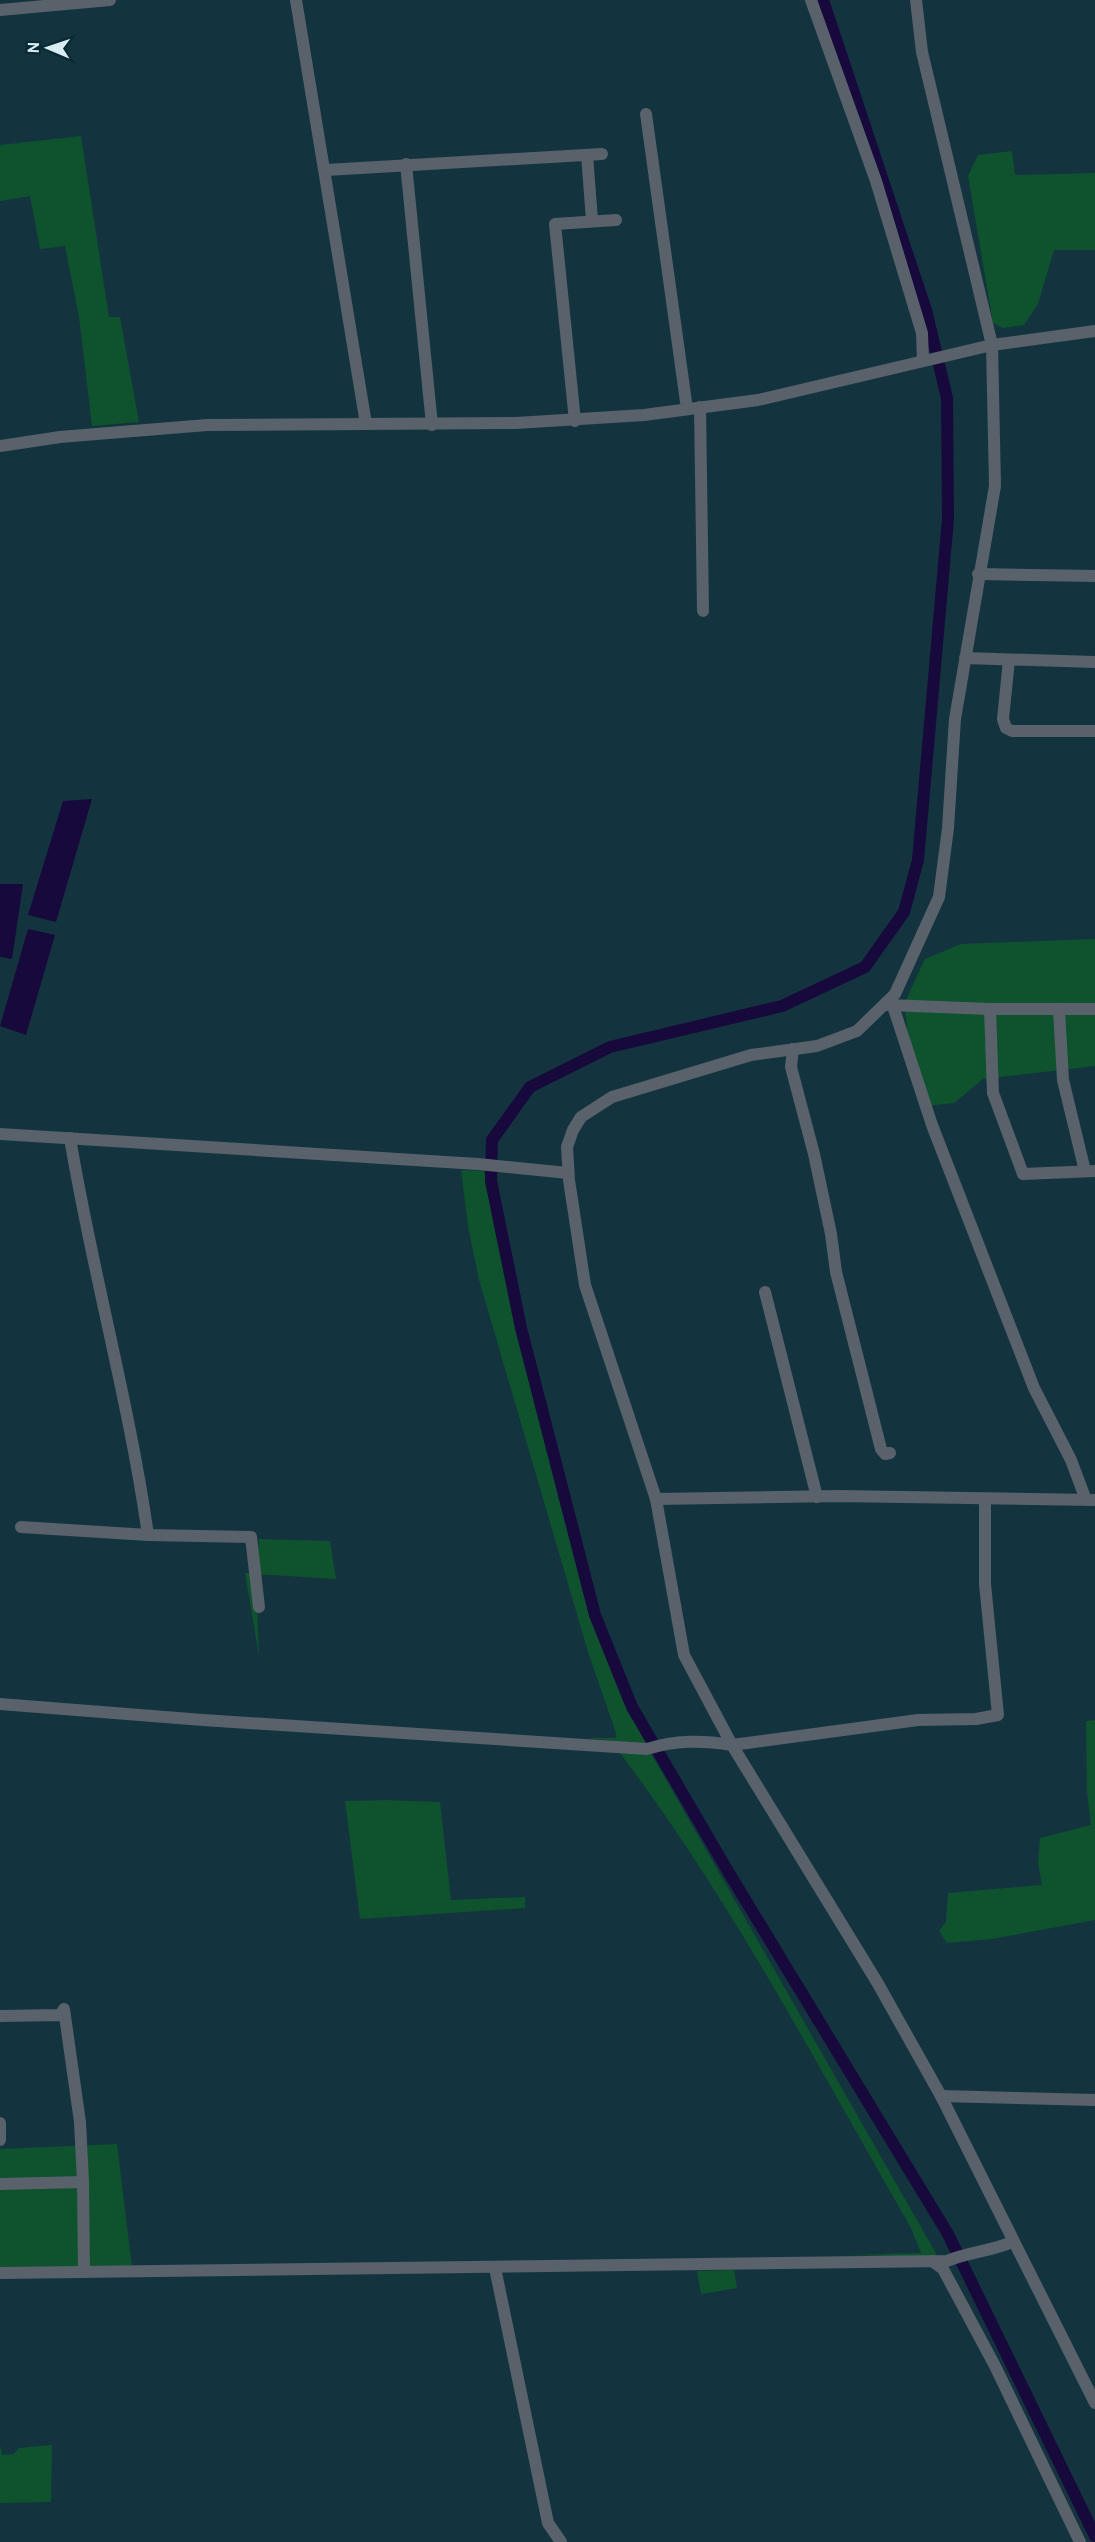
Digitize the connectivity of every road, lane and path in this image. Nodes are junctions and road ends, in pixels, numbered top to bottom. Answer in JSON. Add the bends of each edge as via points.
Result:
{"nodes":[{"id":1,"x":110,"y":0,"type":"edge"},
{"id":2,"x":296,"y":0,"type":"edge"},
{"id":3,"x":811,"y":0,"type":"edge"},
{"id":4,"x":916,"y":0,"type":"edge"},
{"id":5,"x":58,"y":2,"type":"edge"},
{"id":6,"x":0,"y":10,"type":"edge"},
{"id":7,"x":646,"y":114,"type":"dead end"},
{"id":8,"x":602,"y":154,"type":"dead end"},
{"id":9,"x":587,"y":155,"type":"junction"},
{"id":10,"x":406,"y":164,"type":"junction"},
{"id":11,"x":326,"y":170,"type":"junction"},
{"id":12,"x":592,"y":220,"type":"junction"},
{"id":13,"x":616,"y":220,"type":"dead end"},
{"id":14,"x":1095,"y":331,"type":"edge"},
{"id":15,"x":992,"y":345,"type":"junction"},
{"id":16,"x":926,"y":361,"type":"junction"},
{"id":17,"x":700,"y":407,"type":"junction"},
{"id":18,"x":687,"y":409,"type":"junction"},
{"id":19,"x":574,"y":421,"type":"junction"},
{"id":20,"x":366,"y":424,"type":"junction"},
{"id":21,"x":432,"y":425,"type":"junction"},
{"id":22,"x":0,"y":446,"type":"edge"},
{"id":23,"x":978,"y":574,"type":"junction"},
{"id":24,"x":1095,"y":576,"type":"edge"},
{"id":25,"x":703,"y":611,"type":"dead end"},
{"id":26,"x":965,"y":658,"type":"junction"},
{"id":27,"x":1009,"y":660,"type":"junction"},
{"id":28,"x":1095,"y":662,"type":"edge"},
{"id":29,"x":1095,"y":731,"type":"edge"},
{"id":30,"x":888,"y":1005,"type":"junction"},
{"id":31,"x":990,"y":1009,"type":"junction"},
{"id":32,"x":1095,"y":1009,"type":"edge"},
{"id":33,"x":1059,"y":1010,"type":"junction"},
{"id":34,"x":793,"y":1049,"type":"junction"},
{"id":35,"x":0,"y":1134,"type":"edge"},
{"id":36,"x":70,"y":1138,"type":"junction"},
{"id":37,"x":1090,"y":1171,"type":"edge"},
{"id":38,"x":568,"y":1173,"type":"junction"},
{"id":39,"x":765,"y":1292,"type":"dead end"},
{"id":40,"x":890,"y":1453,"type":"dead end"},
{"id":41,"x":817,"y":1497,"type":"junction"},
{"id":42,"x":656,"y":1498,"type":"junction"},
{"id":43,"x":985,"y":1498,"type":"junction"},
{"id":44,"x":1091,"y":1500,"type":"edge"},
{"id":45,"x":21,"y":1527,"type":"dead end"},
{"id":46,"x":148,"y":1535,"type":"junction"},
{"id":47,"x":259,"y":1607,"type":"dead end"},
{"id":48,"x":0,"y":1704,"type":"edge"},
{"id":49,"x":732,"y":1745,"type":"junction"},
{"id":50,"x":0,"y":2016,"type":"edge"},
{"id":51,"x":941,"y":2096,"type":"junction"},
{"id":52,"x":1095,"y":2100,"type":"edge"},
{"id":53,"x":0,"y":2123,"type":"edge"},
{"id":54,"x":0,"y":2140,"type":"edge"},
{"id":55,"x":83,"y":2182,"type":"junction"},
{"id":56,"x":0,"y":2184,"type":"edge"},
{"id":57,"x":1012,"y":2242,"type":"junction"},
{"id":58,"x":932,"y":2261,"type":"junction"},
{"id":59,"x":495,"y":2268,"type":"junction"},
{"id":60,"x":84,"y":2272,"type":"junction"},
{"id":61,"x":0,"y":2273,"type":"edge"},
{"id":62,"x":1095,"y":2403,"type":"edge"},
{"id":63,"x":561,"y":2542,"type":"edge"},
{"id":64,"x":1080,"y":2542,"type":"edge"}],
"edges":[{"from":1,"to":5,"type":"street"},
{"from":2,"to":11,"type":"street"},
{"from":3,"to":16,"type":"street","via":[[876,181],[922,333]]},
{"from":4,"to":15,"type":"street","via":[[922,52]]},
{"from":5,"to":6,"type":"street"},
{"from":7,"to":18,"type":"street"},
{"from":8,"to":9,"type":"street"},
{"from":9,"to":10,"type":"street"},
{"from":9,"to":12,"type":"street"},
{"from":10,"to":11,"type":"street"},
{"from":10,"to":21,"type":"street"},
{"from":11,"to":20,"type":"street"},
{"from":12,"to":13,"type":"street"},
{"from":12,"to":19,"type":"street","via":[[549,224]]},
{"from":14,"to":15,"type":"street"},
{"from":15,"to":16,"type":"street"},
{"from":15,"to":23,"type":"street","via":[[995,486]]},
{"from":16,"to":17,"type":"street","via":[[791,393]]},
{"from":17,"to":18,"type":"street"},
{"from":17,"to":25,"type":"street"},
{"from":18,"to":19,"type":"street"},
{"from":19,"to":21,"type":"street"},
{"from":20,"to":21,"type":"street"},
{"from":20,"to":22,"type":"street","via":[[207,425]]},
{"from":23,"to":24,"type":"street"},
{"from":23,"to":26,"type":"street"},
{"from":26,"to":27,"type":"street"},
{"from":26,"to":30,"type":"street","via":[[939,897]]},
{"from":27,"to":28,"type":"street"},
{"from":27,"to":29,"type":"street","via":[[1006,728]]},
{"from":30,"to":31,"type":"street"},
{"from":30,"to":34,"type":"street","via":[[857,1031],[817,1046]]},
{"from":30,"to":44,"type":"street","via":[[1034,1388]]},
{"from":31,"to":33,"type":"street"},
{"from":31,"to":37,"type":"street","via":[[993,1093],[1023,1174]]},
{"from":32,"to":33,"type":"street"},
{"from":33,"to":37,"type":"street","via":[[1064,1080]]},
{"from":34,"to":38,"type":"street","via":[[751,1055],[612,1097],[581,1117],[573,1130],[567,1147]]},
{"from":34,"to":40,"type":"street","via":[[791,1067],[814,1154],[852,1340],[881,1449]]},
{"from":35,"to":36,"type":"street"},
{"from":36,"to":38,"type":"street"},
{"from":36,"to":46,"type":"street","via":[[83,1215],[137,1458]]},
{"from":38,"to":42,"type":"street","via":[[585,1286]]},
{"from":39,"to":41,"type":"street"},
{"from":41,"to":42,"type":"street"},
{"from":41,"to":43,"type":"street"},
{"from":42,"to":49,"type":"street","via":[[684,1656]]},
{"from":43,"to":44,"type":"street"},
{"from":43,"to":49,"type":"street","via":[[985,1584],[998,1715],[918,1720]]},
{"from":45,"to":46,"type":"street"},
{"from":46,"to":47,"type":"street","via":[[251,1537]]},
{"from":48,"to":49,"type":"street","via":[[647,1749],[670,1742],[705,1740]]},
{"from":49,"to":51,"type":"street","via":[[878,1982]]},
{"from":50,"to":55,"type":"street","via":[[60,2014],[64,2009],[80,2122]]},
{"from":51,"to":52,"type":"street"},
{"from":51,"to":57,"type":"street"},
{"from":53,"to":54,"type":"street"},
{"from":55,"to":56,"type":"street"},
{"from":55,"to":60,"type":"street"},
{"from":57,"to":58,"type":"street","via":[[947,2261]]},
{"from":57,"to":62,"type":"street"},
{"from":58,"to":59,"type":"street"},
{"from":58,"to":64,"type":"street","via":[[943,2269],[995,2366]]},
{"from":59,"to":60,"type":"street"},
{"from":59,"to":63,"type":"street","via":[[548,2523]]},
{"from":60,"to":61,"type":"street"}]}
